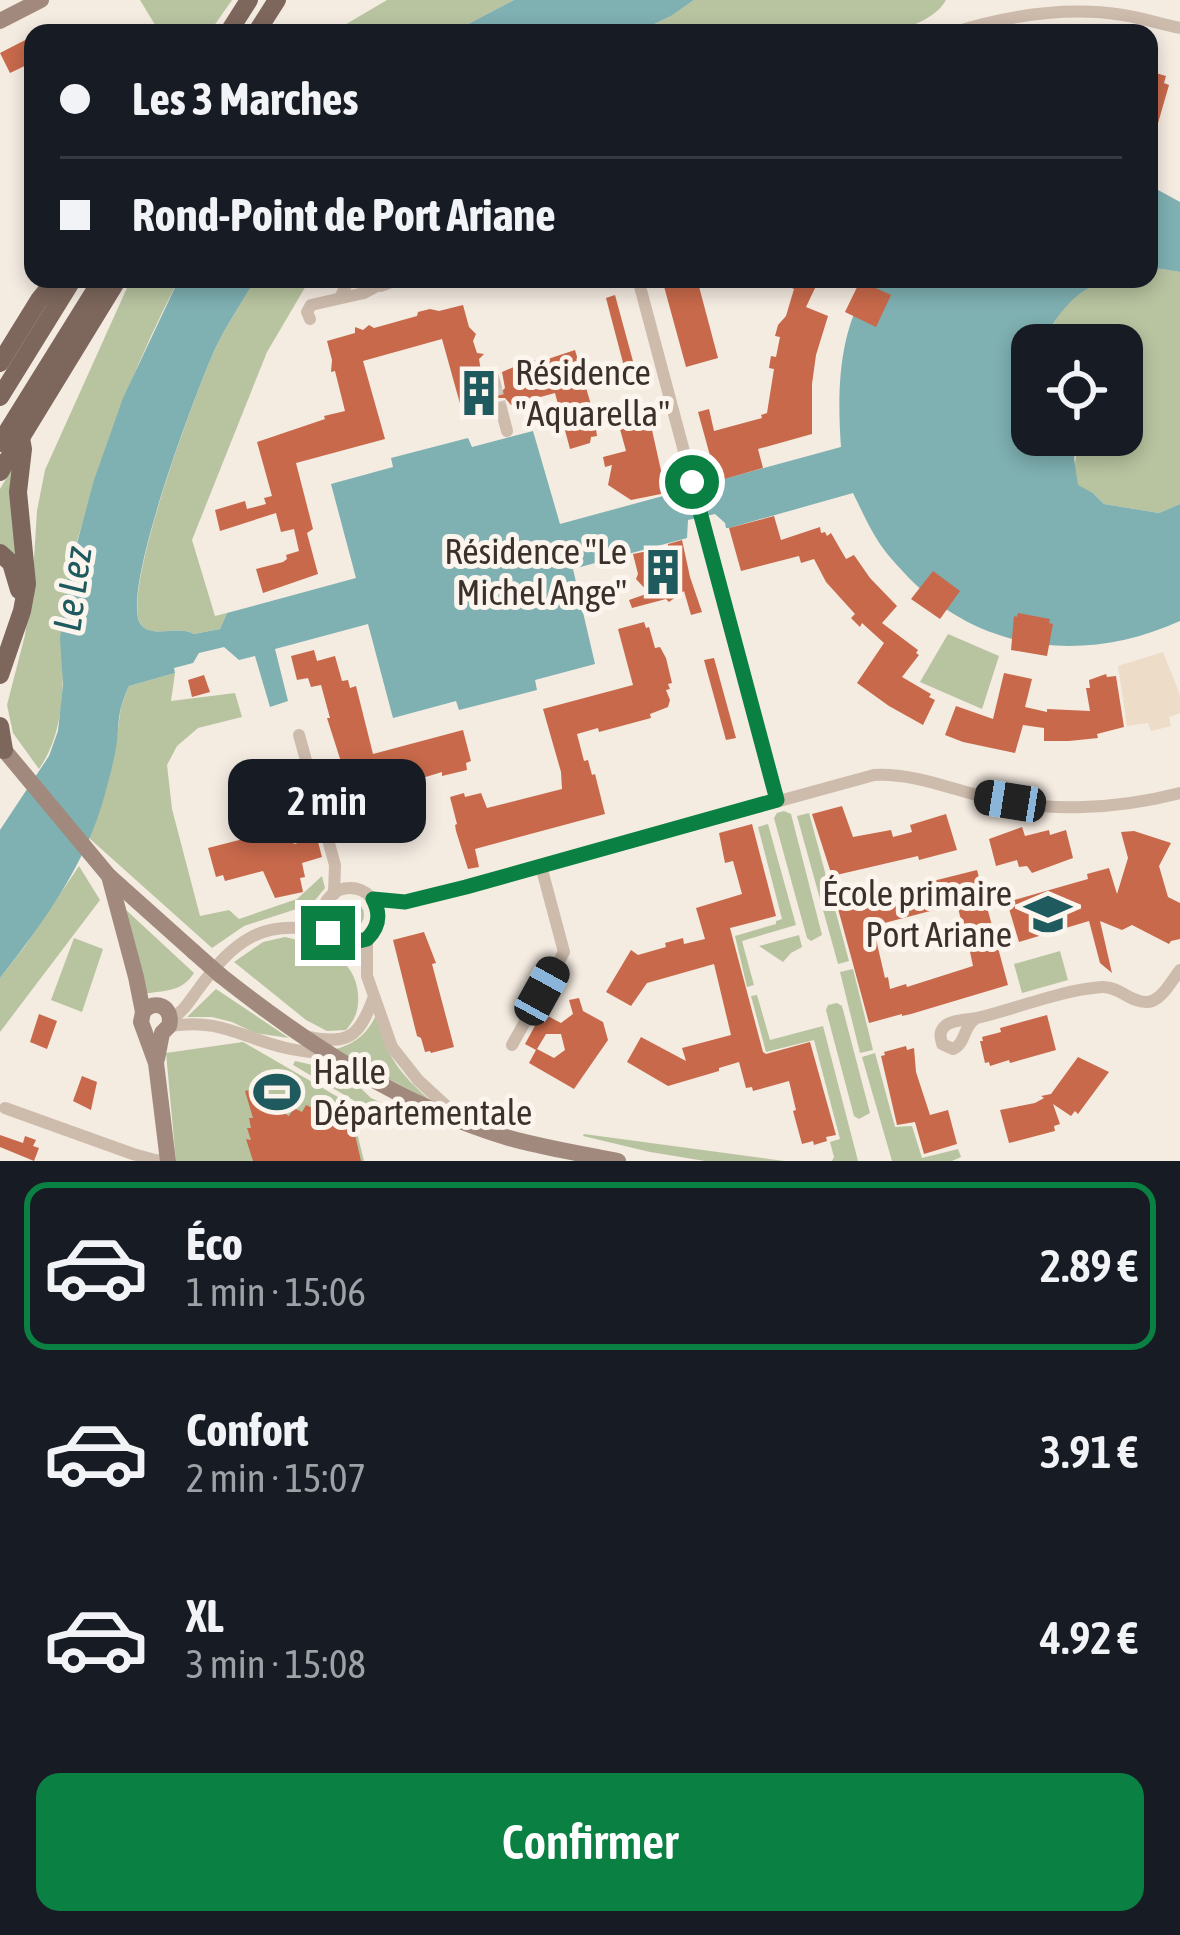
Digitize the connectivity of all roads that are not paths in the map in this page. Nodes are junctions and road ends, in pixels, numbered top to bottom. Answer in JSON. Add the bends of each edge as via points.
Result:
{"nodes":[{"id":1,"x":41,"y":0,"type":"edge"},
{"id":2,"x":1124,"y":8,"type":"edge"},
{"id":3,"x":0,"y":21,"type":"edge"},
{"id":4,"x":981,"y":24,"type":"edge"},
{"id":5,"x":1180,"y":28,"type":"edge"},
{"id":6,"x":49,"y":288,"type":"edge"},
{"id":7,"x":67,"y":288,"type":"edge"},
{"id":8,"x":96,"y":288,"type":"edge"},
{"id":9,"x":113,"y":288,"type":"edge"},
{"id":10,"x":345,"y":288,"type":"edge"},
{"id":11,"x":373,"y":288,"type":"edge"},
{"id":12,"x":640,"y":288,"type":"edge"},
{"id":13,"x":341,"y":296,"type":"junction"},
{"id":14,"x":310,"y":319,"type":"dead end"},
{"id":15,"x":3,"y":355,"type":"edge"},
{"id":16,"x":0,"y":397,"type":"edge"},
{"id":17,"x":501,"y":408,"type":"tunnel mouth"},
{"id":18,"x":507,"y":431,"type":"dead end"},
{"id":19,"x":21,"y":438,"type":"junction"},
{"id":20,"x":0,"y":442,"type":"edge"},
{"id":21,"x":0,"y":472,"type":"edge"},
{"id":22,"x":0,"y":553,"type":"edge"},
{"id":23,"x":0,"y":644,"type":"edge"},
{"id":24,"x":0,"y":675,"type":"edge"},
{"id":25,"x":0,"y":726,"type":"edge"},
{"id":26,"x":299,"y":735,"type":"dead end"},
{"id":27,"x":4,"y":751,"type":"edge"},
{"id":28,"x":1179,"y":797,"type":"edge"},
{"id":29,"x":777,"y":800,"type":"junction"},
{"id":30,"x":335,"y":865,"type":"junction"},
{"id":31,"x":542,"y":866,"type":"junction"},
{"id":32,"x":109,"y":880,"type":"junction"},
{"id":33,"x":358,"y":889,"type":"junction"},
{"id":34,"x":334,"y":894,"type":"junction"},
{"id":35,"x":373,"y":899,"type":"junction"},
{"id":36,"x":405,"y":902,"type":"junction"},
{"id":37,"x":323,"y":910,"type":"junction"},
{"id":38,"x":378,"y":922,"type":"junction"},
{"id":39,"x":296,"y":925,"type":"junction"},
{"id":40,"x":328,"y":933,"type":"junction"},
{"id":41,"x":367,"y":939,"type":"junction"},
{"id":42,"x":347,"y":944,"type":"junction"},
{"id":43,"x":1180,"y":970,"type":"edge"},
{"id":44,"x":367,"y":976,"type":"junction"},
{"id":45,"x":373,"y":999,"type":"junction"},
{"id":46,"x":975,"y":1019,"type":"dead end"},
{"id":47,"x":159,"y":1021,"type":"junction"},
{"id":48,"x":299,"y":1035,"type":"junction"},
{"id":49,"x":512,"y":1045,"type":"dead end"},
{"id":50,"x":329,"y":1054,"type":"junction"},
{"id":51,"x":5,"y":1108,"type":"dead end"},
{"id":52,"x":462,"y":1121,"type":"junction"},
{"id":53,"x":167,"y":1161,"type":"edge"},
{"id":54,"x":618,"y":1161,"type":"edge"}],
"edges":[{"from":1,"to":3,"type":"main road"},
{"from":2,"to":4,"type":"street"},
{"from":2,"to":5,"type":"street"},
{"from":6,"to":15,"type":"main road"},
{"from":7,"to":16,"type":"main road"},
{"from":8,"to":20,"type":"main road"},
{"from":9,"to":19,"type":"main road"},
{"from":10,"to":13,"type":"street"},
{"from":11,"to":13,"type":"street"},
{"from":12,"to":29,"type":"street"},
{"from":13,"to":14,"type":"street","via":[[310,305]]},
{"from":17,"to":18,"type":"street"},
{"from":19,"to":21,"type":"main road"},
{"from":19,"to":24,"type":"main road","via":[[27,584]]},
{"from":22,"to":23,"type":"main road","via":[[19,589]]},
{"from":25,"to":27,"type":"main road"},
{"from":26,"to":30,"type":"street"},
{"from":27,"to":32,"type":"main road"},
{"from":28,"to":29,"type":"street","via":[[1041,805],[885,774]]},
{"from":29,"to":31,"type":"street"},
{"from":30,"to":33,"type":"street"},
{"from":30,"to":34,"type":"street"},
{"from":31,"to":36,"type":"street"},
{"from":31,"to":49,"type":"street","via":[[563,952]]},
{"from":32,"to":47,"type":"main road"},
{"from":32,"to":48,"type":"main road","bridge":true},
{"from":33,"to":34,"type":"street"},
{"from":33,"to":35,"type":"street"},
{"from":34,"to":37,"type":"street"},
{"from":35,"to":36,"type":"street"},
{"from":35,"to":38,"type":"street"},
{"from":36,"to":38,"type":"street"},
{"from":37,"to":39,"type":"street"},
{"from":37,"to":40,"type":"street"},
{"from":38,"to":41,"type":"street"},
{"from":39,"to":40,"type":"street"},
{"from":39,"to":47,"type":"street","via":[[250,937],[188,1006]]},
{"from":40,"to":42,"type":"street"},
{"from":41,"to":42,"type":"street"},
{"from":41,"to":44,"type":"street"},
{"from":42,"to":44,"type":"street"},
{"from":43,"to":46,"type":"street","via":[[1150,1002],[1102,987]]},
{"from":44,"to":45,"type":"street"},
{"from":45,"to":48,"type":"street","via":[[348,1038]]},
{"from":45,"to":52,"type":"street","via":[[392,1047]]},
{"from":47,"to":50,"type":"street","via":[[211,1024]]},
{"from":47,"to":53,"type":"main road"},
{"from":48,"to":50,"type":"main road"},
{"from":50,"to":52,"type":"main road"},
{"from":51,"to":53,"type":"street"},
{"from":52,"to":54,"type":"main road"}]}
